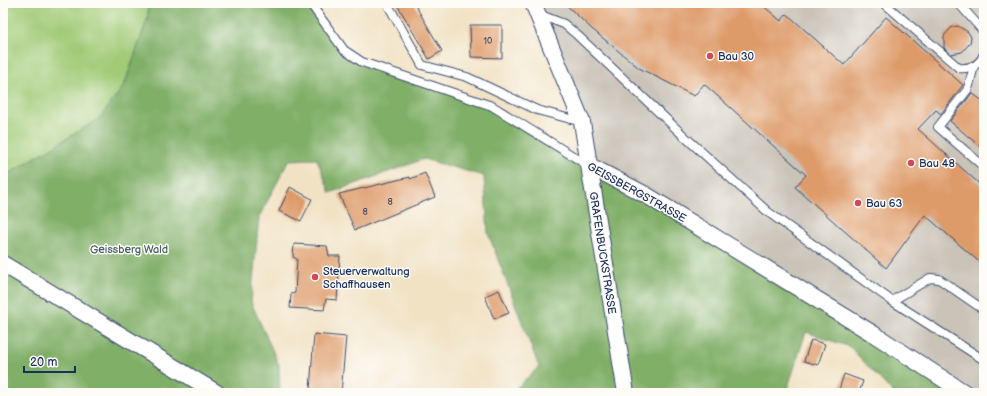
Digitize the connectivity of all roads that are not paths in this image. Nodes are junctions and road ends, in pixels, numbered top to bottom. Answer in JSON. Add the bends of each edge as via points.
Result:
{"nodes":[{"id":1,"x":310,"y":3,"type":"edge"},
{"id":2,"x":387,"y":3,"type":"edge"},
{"id":3,"x":884,"y":3,"type":"edge"},
{"id":4,"x":960,"y":3,"type":"edge"},
{"id":5,"x":535,"y":9,"type":"edge"},
{"id":6,"x":984,"y":32,"type":"edge"},
{"id":7,"x":984,"y":54,"type":"edge"},
{"id":8,"x":974,"y":66,"type":"junction"},
{"id":9,"x":582,"y":122,"type":"junction"},
{"id":10,"x":590,"y":166,"type":"junction"},
{"id":11,"x":984,"y":167,"type":"edge"},
{"id":12,"x":3,"y":264,"type":"edge"},
{"id":13,"x":892,"y":301,"type":"junction"},
{"id":14,"x":984,"y":310,"type":"edge"},
{"id":15,"x":984,"y":360,"type":"edge"},
{"id":16,"x":217,"y":393,"type":"edge"},
{"id":17,"x":626,"y":393,"type":"edge"},
{"id":18,"x":965,"y":393,"type":"edge"}],
"edges":[{"from":1,"to":10,"type":"lane","name":"GEISSBERGSTRASSE","via":[[344,50],[362,62],[492,106]]},
{"from":2,"to":9,"type":"lane","via":[[422,65],[467,77],[537,110]]},
{"from":3,"to":8,"type":"lane","via":[[959,68],[967,69]]},
{"from":4,"to":6,"type":"lane"},
{"from":5,"to":9,"type":"street","name":"GRAFENBUCKSTRASSE"},
{"from":5,"to":13,"type":"lane","via":[[564,24],[768,212]]},
{"from":7,"to":8,"type":"lane"},
{"from":8,"to":11,"type":"lane","via":[[968,89],[938,127]]},
{"from":9,"to":10,"type":"street","name":"GRAFENBUCKSTRASSE"},
{"from":10,"to":17,"type":"street","name":"GRAFENBUCKSTRASSE"},
{"from":10,"to":18,"type":"street","name":"GEISSBERGSTRASSE","via":[[646,194]]},
{"from":12,"to":16,"type":"street"},
{"from":13,"to":14,"type":"lane","via":[[930,278],[939,279]]},
{"from":13,"to":15,"type":"lane"}]}
